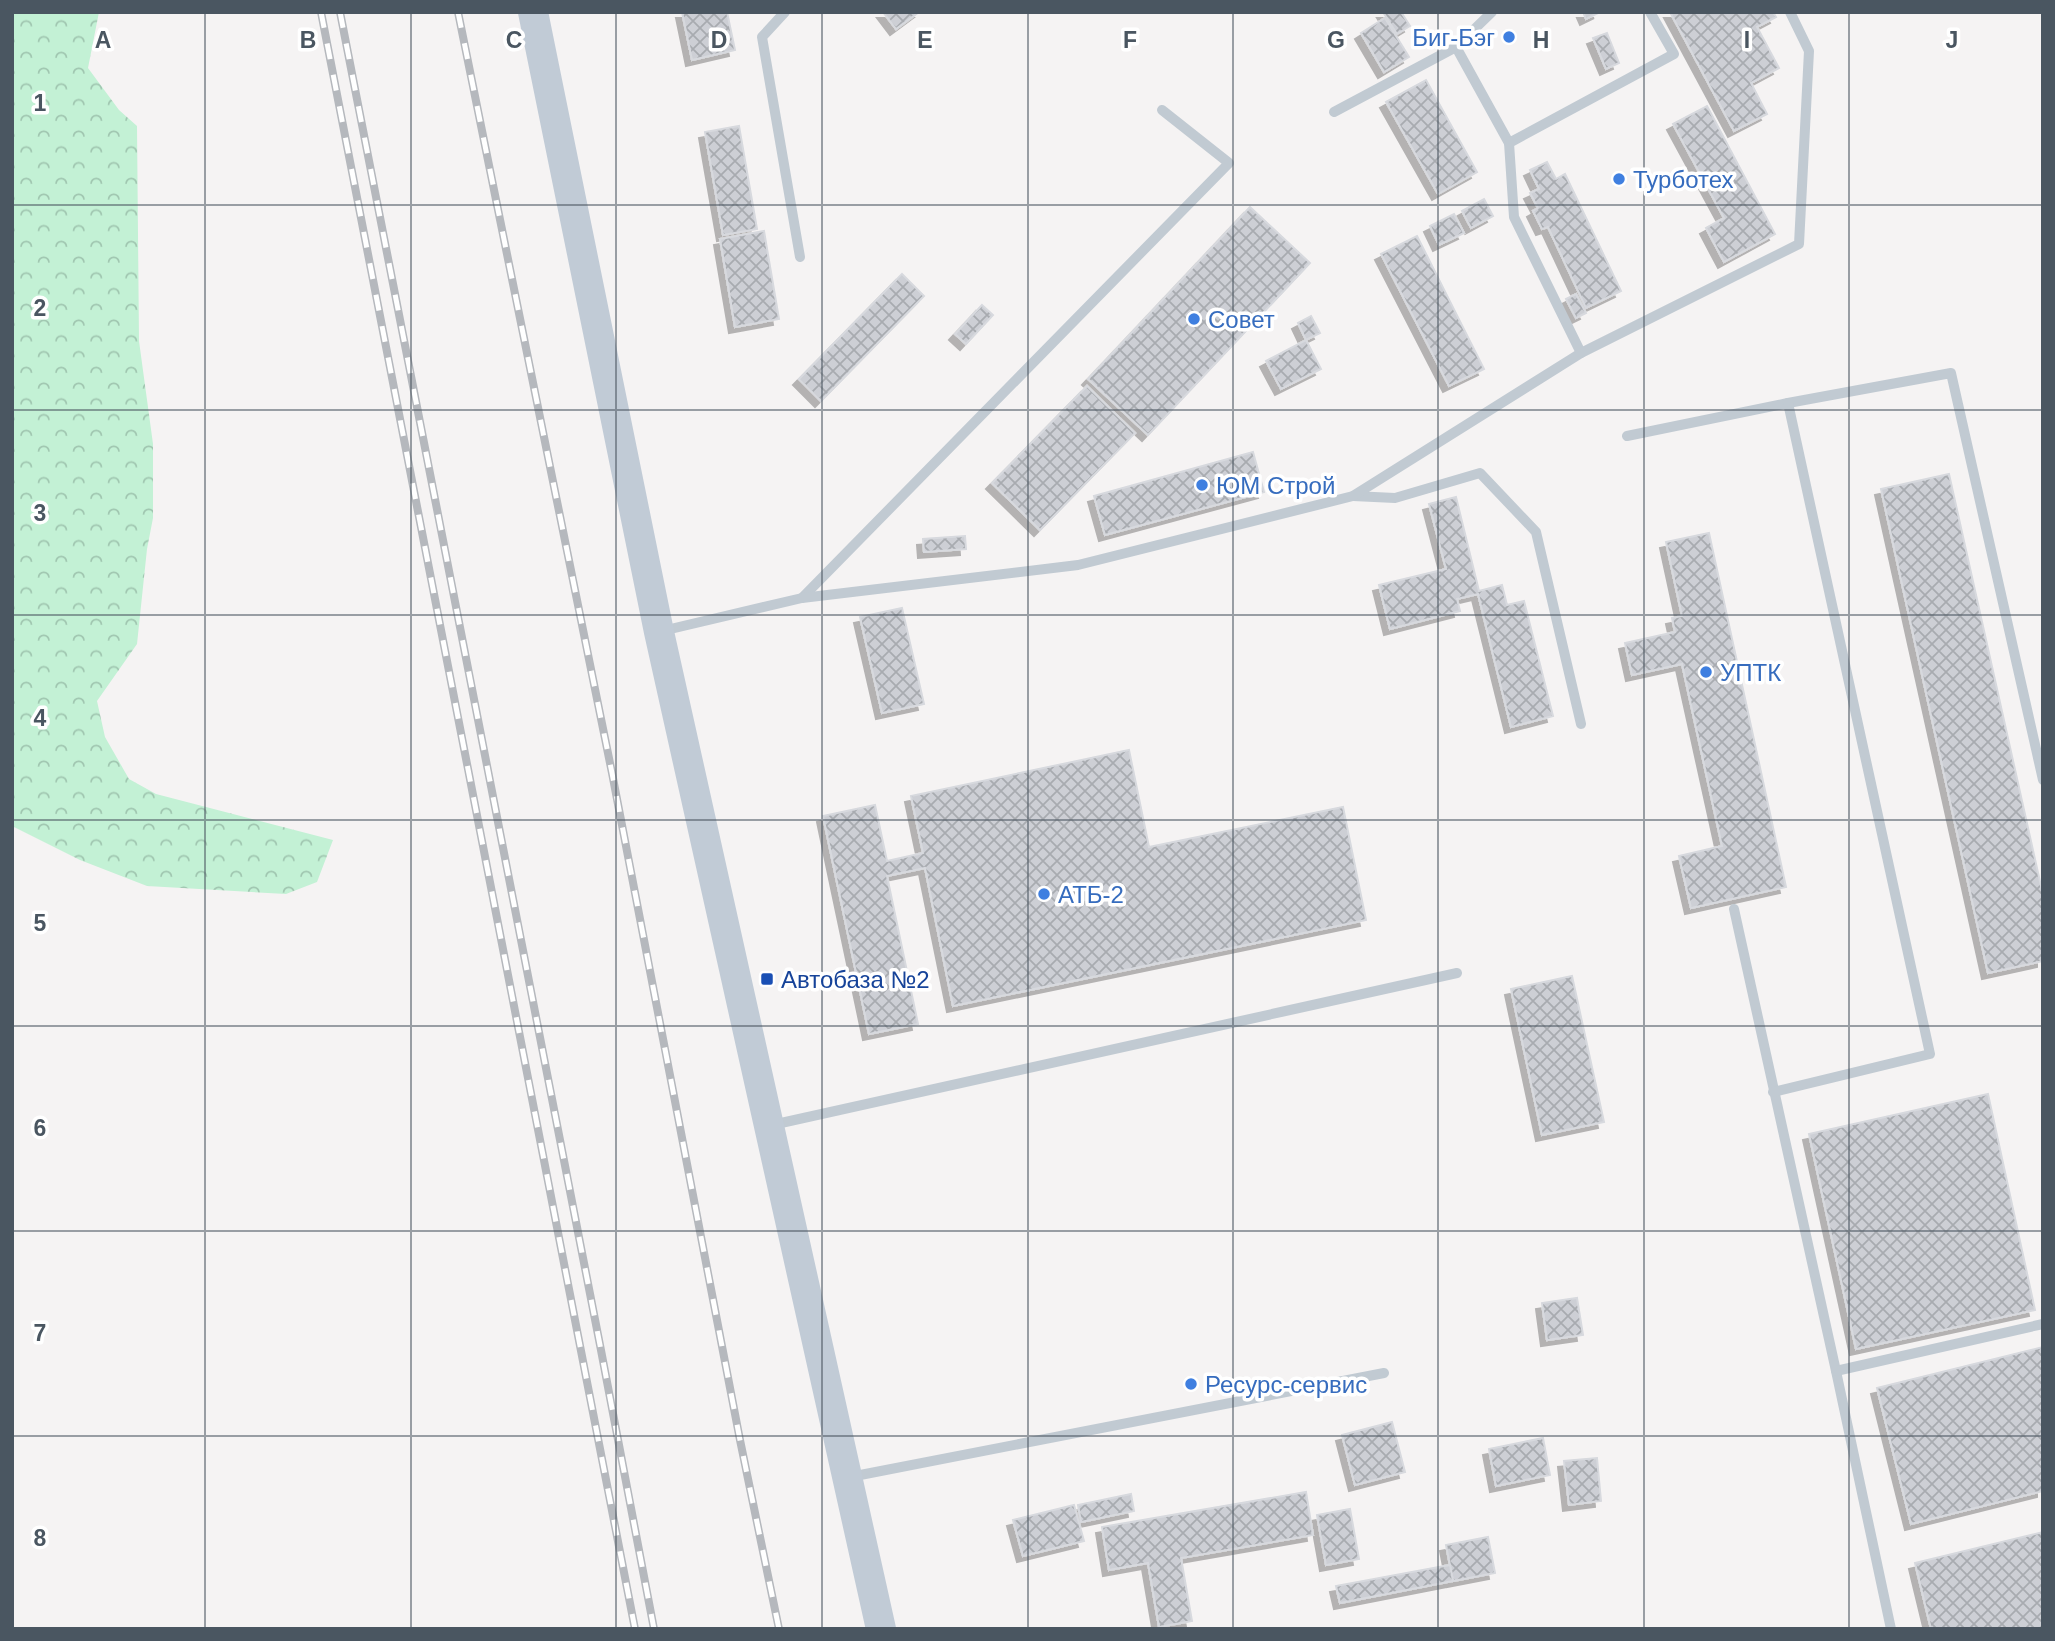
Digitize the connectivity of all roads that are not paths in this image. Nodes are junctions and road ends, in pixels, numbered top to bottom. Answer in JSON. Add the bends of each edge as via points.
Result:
{"nodes":[{"id":1,"x":533,"y":12,"type":"edge"},
{"id":2,"x":785,"y":12,"type":"edge"},
{"id":3,"x":1492,"y":12,"type":"edge"},
{"id":4,"x":1650,"y":12,"type":"edge"},
{"id":5,"x":1790,"y":12,"type":"edge"},
{"id":6,"x":1456,"y":47,"type":"junction"},
{"id":7,"x":1162,"y":110,"type":"dead end"},
{"id":8,"x":1334,"y":112,"type":"dead end"},
{"id":9,"x":1509,"y":144,"type":"junction"},
{"id":10,"x":800,"y":257,"type":"dead end"},
{"id":11,"x":1581,"y":353,"type":"junction"},
{"id":12,"x":1788,"y":403,"type":"junction"},
{"id":13,"x":1627,"y":436,"type":"dead end"},
{"id":14,"x":1353,"y":496,"type":"junction"},
{"id":15,"x":802,"y":598,"type":"junction"},
{"id":16,"x":659,"y":632,"type":"junction"},
{"id":17,"x":1581,"y":724,"type":"dead end"},
{"id":18,"x":2043,"y":780,"type":"edge"},
{"id":19,"x":1734,"y":909,"type":"dead end"},
{"id":20,"x":1457,"y":973,"type":"dead end"},
{"id":21,"x":1773,"y":1092,"type":"junction"},
{"id":22,"x":769,"y":1125,"type":"junction"},
{"id":23,"x":2043,"y":1324,"type":"edge"},
{"id":24,"x":1836,"y":1371,"type":"junction"},
{"id":25,"x":1384,"y":1373,"type":"dead end"},
{"id":26,"x":848,"y":1478,"type":"junction"},
{"id":27,"x":881,"y":1629,"type":"edge"},
{"id":28,"x":1891,"y":1629,"type":"edge"}],
"edges":[{"from":1,"to":16,"type":"street"},
{"from":2,"to":10,"type":"lane","via":[[762,37]]},
{"from":3,"to":6,"type":"lane"},
{"from":4,"to":9,"type":"lane","via":[[1674,54]]},
{"from":5,"to":11,"type":"lane","via":[[1810,51],[1799,244]]},
{"from":6,"to":8,"type":"lane"},
{"from":6,"to":9,"type":"lane"},
{"from":7,"to":15,"type":"lane","via":[[1229,163]]},
{"from":9,"to":11,"type":"lane","via":[[1514,217]]},
{"from":11,"to":14,"type":"lane"},
{"from":12,"to":13,"type":"lane"},
{"from":12,"to":18,"type":"lane","via":[[1951,373]]},
{"from":12,"to":21,"type":"lane","via":[[1930,1054]]},
{"from":14,"to":15,"type":"lane","via":[[1078,565]]},
{"from":14,"to":17,"type":"lane","via":[[1395,498],[1480,472],[1536,532]]},
{"from":15,"to":16,"type":"lane"},
{"from":16,"to":22,"type":"street"},
{"from":19,"to":21,"type":"lane"},
{"from":20,"to":22,"type":"lane"},
{"from":21,"to":24,"type":"lane"},
{"from":22,"to":26,"type":"street"},
{"from":23,"to":24,"type":"lane"},
{"from":24,"to":28,"type":"lane"},
{"from":25,"to":26,"type":"lane"},
{"from":26,"to":27,"type":"street"}]}
